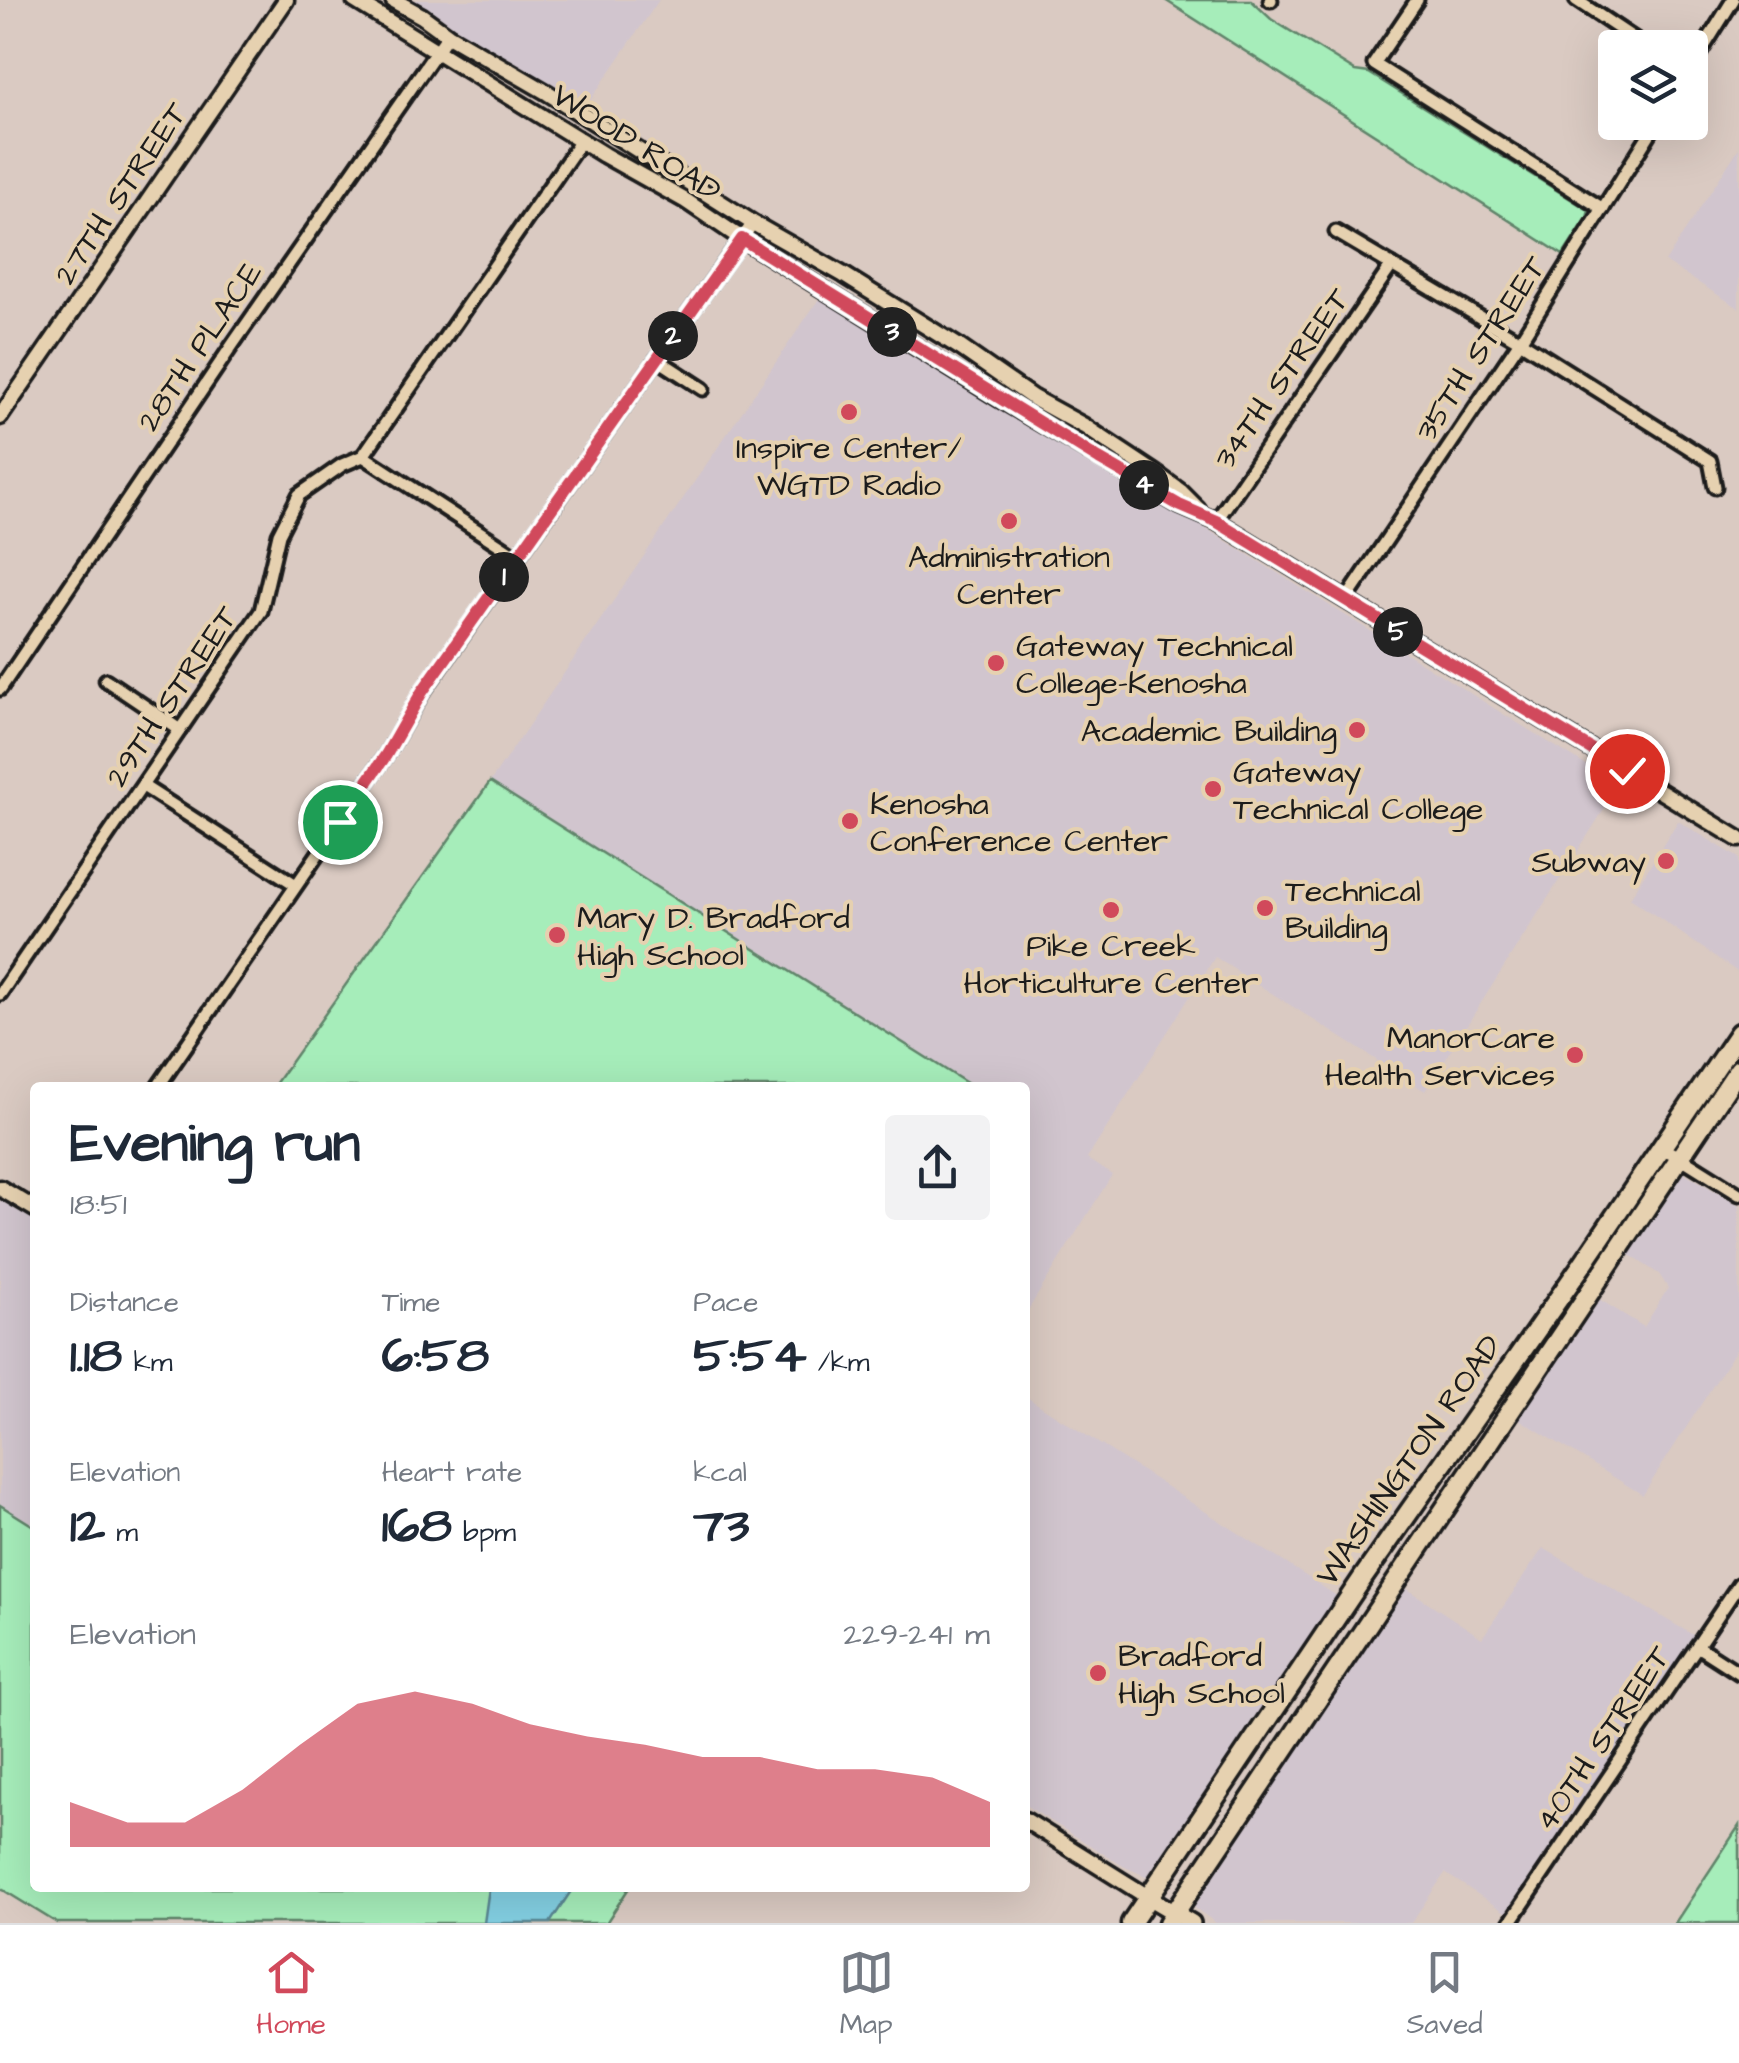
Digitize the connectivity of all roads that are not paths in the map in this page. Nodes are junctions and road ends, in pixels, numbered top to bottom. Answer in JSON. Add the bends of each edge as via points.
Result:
{"nodes":[{"id":1,"x":286,"y":0,"type":"edge"},
{"id":2,"x":354,"y":0,"type":"edge"},
{"id":3,"x":393,"y":0,"type":"edge"},
{"id":4,"x":1417,"y":0,"type":"edge"},
{"id":5,"x":1733,"y":0,"type":"edge"},
{"id":6,"x":1580,"y":1,"type":"edge"},
{"id":7,"x":1622,"y":30,"type":"edge"},
{"id":8,"x":448,"y":35,"type":"junction"},
{"id":9,"x":1708,"y":40,"type":"edge"},
{"id":10,"x":436,"y":51,"type":"junction"},
{"id":11,"x":581,"y":140,"type":"junction"},
{"id":12,"x":1646,"y":140,"type":"edge"},
{"id":13,"x":1603,"y":209,"type":"junction"},
{"id":14,"x":754,"y":223,"type":"junction"},
{"id":15,"x":1336,"y":232,"type":"dead end"},
{"id":16,"x":742,"y":239,"type":"junction"},
{"id":17,"x":1392,"y":266,"type":"junction"},
{"id":18,"x":1520,"y":340,"type":"junction"},
{"id":19,"x":657,"y":359,"type":"junction"},
{"id":20,"x":703,"y":388,"type":"dead end"},
{"id":21,"x":0,"y":417,"type":"edge"},
{"id":22,"x":363,"y":456,"type":"junction"},
{"id":23,"x":1715,"y":487,"type":"dead end"},
{"id":24,"x":1202,"y":513,"type":"junction"},
{"id":25,"x":1216,"y":521,"type":"junction"},
{"id":26,"x":518,"y":558,"type":"junction"},
{"id":27,"x":1346,"y":600,"type":"junction"},
{"id":28,"x":106,"y":680,"type":"dead end"},
{"id":29,"x":0,"y":690,"type":"edge"},
{"id":30,"x":180,"y":730,"type":"junction"},
{"id":31,"x":143,"y":786,"type":"junction"},
{"id":32,"x":1739,"y":839,"type":"edge"},
{"id":33,"x":296,"y":885,"type":"junction"},
{"id":34,"x":0,"y":994,"type":"edge"},
{"id":35,"x":1739,"y":1034,"type":"edge"},
{"id":36,"x":1739,"y":1070,"type":"edge"},
{"id":37,"x":161,"y":1082,"type":"edge"},
{"id":38,"x":1662,"y":1148,"type":"junction"},
{"id":39,"x":1680,"y":1157,"type":"junction"},
{"id":40,"x":0,"y":1188,"type":"edge"},
{"id":41,"x":1739,"y":1194,"type":"edge"},
{"id":42,"x":1624,"y":1205,"type":"junction"},
{"id":43,"x":30,"y":1207,"type":"edge"},
{"id":44,"x":1641,"y":1216,"type":"junction"},
{"id":45,"x":1739,"y":1584,"type":"edge"},
{"id":46,"x":1697,"y":1646,"type":"junction"},
{"id":47,"x":1739,"y":1673,"type":"edge"},
{"id":48,"x":1258,"y":1733,"type":"junction"},
{"id":49,"x":1237,"y":1818,"type":"junction"},
{"id":50,"x":1030,"y":1823,"type":"edge"},
{"id":51,"x":1148,"y":1897,"type":"junction"},
{"id":52,"x":1171,"y":1918,"type":"edge"},
{"id":53,"x":1131,"y":1923,"type":"edge"},
{"id":54,"x":1192,"y":1923,"type":"edge"},
{"id":55,"x":1510,"y":1923,"type":"edge"}],
"edges":[{"from":1,"to":21,"type":"street","name":"27TH STREET"},
{"from":2,"to":10,"type":"street","name":"WOOD ROAD"},
{"from":3,"to":8,"type":"street","name":"WOOD ROAD"},
{"from":4,"to":13,"type":"street","via":[[1374,64]]},
{"from":5,"to":9,"type":"street"},
{"from":6,"to":7,"type":"street"},
{"from":8,"to":10,"type":"street","name":"28TH PLACE"},
{"from":8,"to":14,"type":"street","name":"WOOD ROAD"},
{"from":10,"to":11,"type":"street","name":"WOOD ROAD"},
{"from":10,"to":29,"type":"street","name":"28TH PLACE"},
{"from":11,"to":16,"type":"street","name":"WOOD ROAD"},
{"from":11,"to":22,"type":"street","name":"29TH STREET"},
{"from":12,"to":13,"type":"street","name":"35TH STREET"},
{"from":13,"to":18,"type":"street","name":"35TH STREET"},
{"from":14,"to":16,"type":"street"},
{"from":14,"to":24,"type":"street","name":"WOOD ROAD","via":[[1084,426],[1155,472]]},
{"from":15,"to":17,"type":"street"},
{"from":16,"to":19,"type":"street"},
{"from":16,"to":24,"type":"street","name":"WOOD ROAD","via":[[1099,459]]},
{"from":17,"to":18,"type":"street"},
{"from":17,"to":25,"type":"street","name":"34TH STREET"},
{"from":18,"to":23,"type":"street","via":[[1710,461]]},
{"from":18,"to":27,"type":"street","name":"35TH STREET"},
{"from":19,"to":20,"type":"street"},
{"from":19,"to":26,"type":"street"},
{"from":22,"to":26,"type":"street"},
{"from":22,"to":30,"type":"street","name":"29TH STREET","via":[[299,495],[280,534],[262,611]]},
{"from":24,"to":25,"type":"street","name":"WOOD ROAD"},
{"from":25,"to":27,"type":"street","name":"WOOD ROAD"},
{"from":26,"to":33,"type":"street"},
{"from":27,"to":32,"type":"street","name":"WOOD ROAD"},
{"from":28,"to":30,"type":"street"},
{"from":30,"to":31,"type":"street","name":"29TH STREET"},
{"from":31,"to":33,"type":"street"},
{"from":31,"to":34,"type":"street","name":"29TH STREET"},
{"from":33,"to":37,"type":"street"},
{"from":35,"to":38,"type":"main road","name":"WASHINGTON ROAD"},
{"from":36,"to":39,"type":"main road","name":"WASHINGTON ROAD"},
{"from":38,"to":39,"type":"street"},
{"from":38,"to":42,"type":"main road","name":"WASHINGTON ROAD"},
{"from":39,"to":41,"type":"street"},
{"from":39,"to":44,"type":"main road","name":"WASHINGTON ROAD"},
{"from":40,"to":43,"type":"street"},
{"from":42,"to":44,"type":"main road"},
{"from":42,"to":48,"type":"main road","name":"WASHINGTON ROAD"},
{"from":44,"to":49,"type":"main road","name":"WASHINGTON ROAD"},
{"from":45,"to":46,"type":"street","name":"40TH STREET"},
{"from":46,"to":47,"type":"street"},
{"from":46,"to":55,"type":"street","name":"40TH STREET"},
{"from":48,"to":49,"type":"main road","via":[[1270,1750],[1242,1793]]},
{"from":48,"to":51,"type":"main road","name":"WASHINGTON ROAD"},
{"from":49,"to":52,"type":"main road","name":"WASHINGTON ROAD"},
{"from":50,"to":51,"type":"street"},
{"from":51,"to":52,"type":"main road"},
{"from":51,"to":53,"type":"main road","name":"WASHINGTON ROAD"},
{"from":52,"to":54,"type":"main road"}]}
